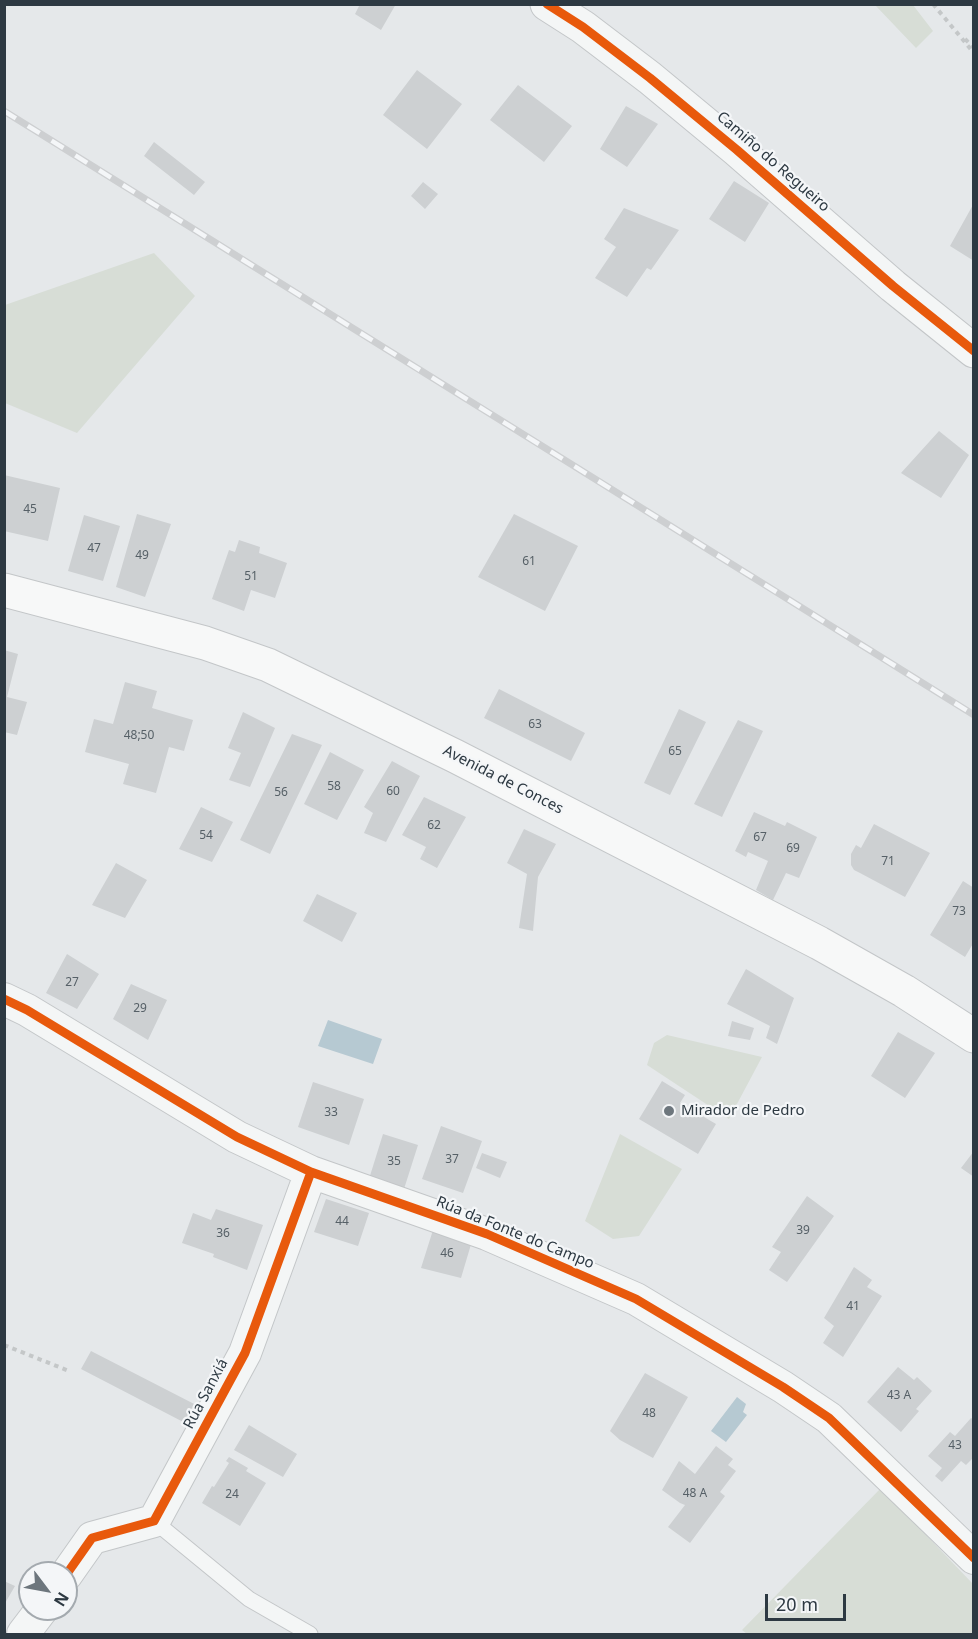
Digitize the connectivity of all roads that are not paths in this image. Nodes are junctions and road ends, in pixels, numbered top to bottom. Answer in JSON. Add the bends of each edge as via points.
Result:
{"nodes":[{"id":1,"x":547,"y":4,"type":"edge"},
{"id":2,"x":974,"y":351,"type":"edge"},
{"id":3,"x":4,"y":590,"type":"edge"},
{"id":4,"x":4,"y":999,"type":"edge"},
{"id":5,"x":974,"y":1036,"type":"edge"},
{"id":6,"x":311,"y":1172,"type":"junction"},
{"id":7,"x":154,"y":1521,"type":"junction"},
{"id":8,"x":974,"y":1558,"type":"edge"},
{"id":9,"x":76,"y":1561,"type":"edge"},
{"id":10,"x":33,"y":1621,"type":"edge"},
{"id":11,"x":23,"y":1635,"type":"edge"},
{"id":12,"x":310,"y":1635,"type":"edge"}],
"edges":[{"from":1,"to":2,"type":"street","name":"Camiño do Regueiro","via":[[650,78]]},
{"from":3,"to":5,"type":"main road","name":"Avenida de Conces","via":[[206,643],[268,665],[819,943]]},
{"from":4,"to":6,"type":"street","name":"Rúa da Fonte do Campo","via":[[237,1137]]},
{"from":6,"to":7,"type":"street","name":"Rúa Sanxiá","via":[[245,1353]]},
{"from":6,"to":8,"type":"street","name":"Rúa da Fonte do Campo","via":[[487,1234],[636,1299],[829,1418]]},
{"from":7,"to":9,"type":"street","via":[[92,1538]]},
{"from":7,"to":12,"type":"lane","via":[[249,1599]]},
{"from":10,"to":11,"type":"street"}]}
